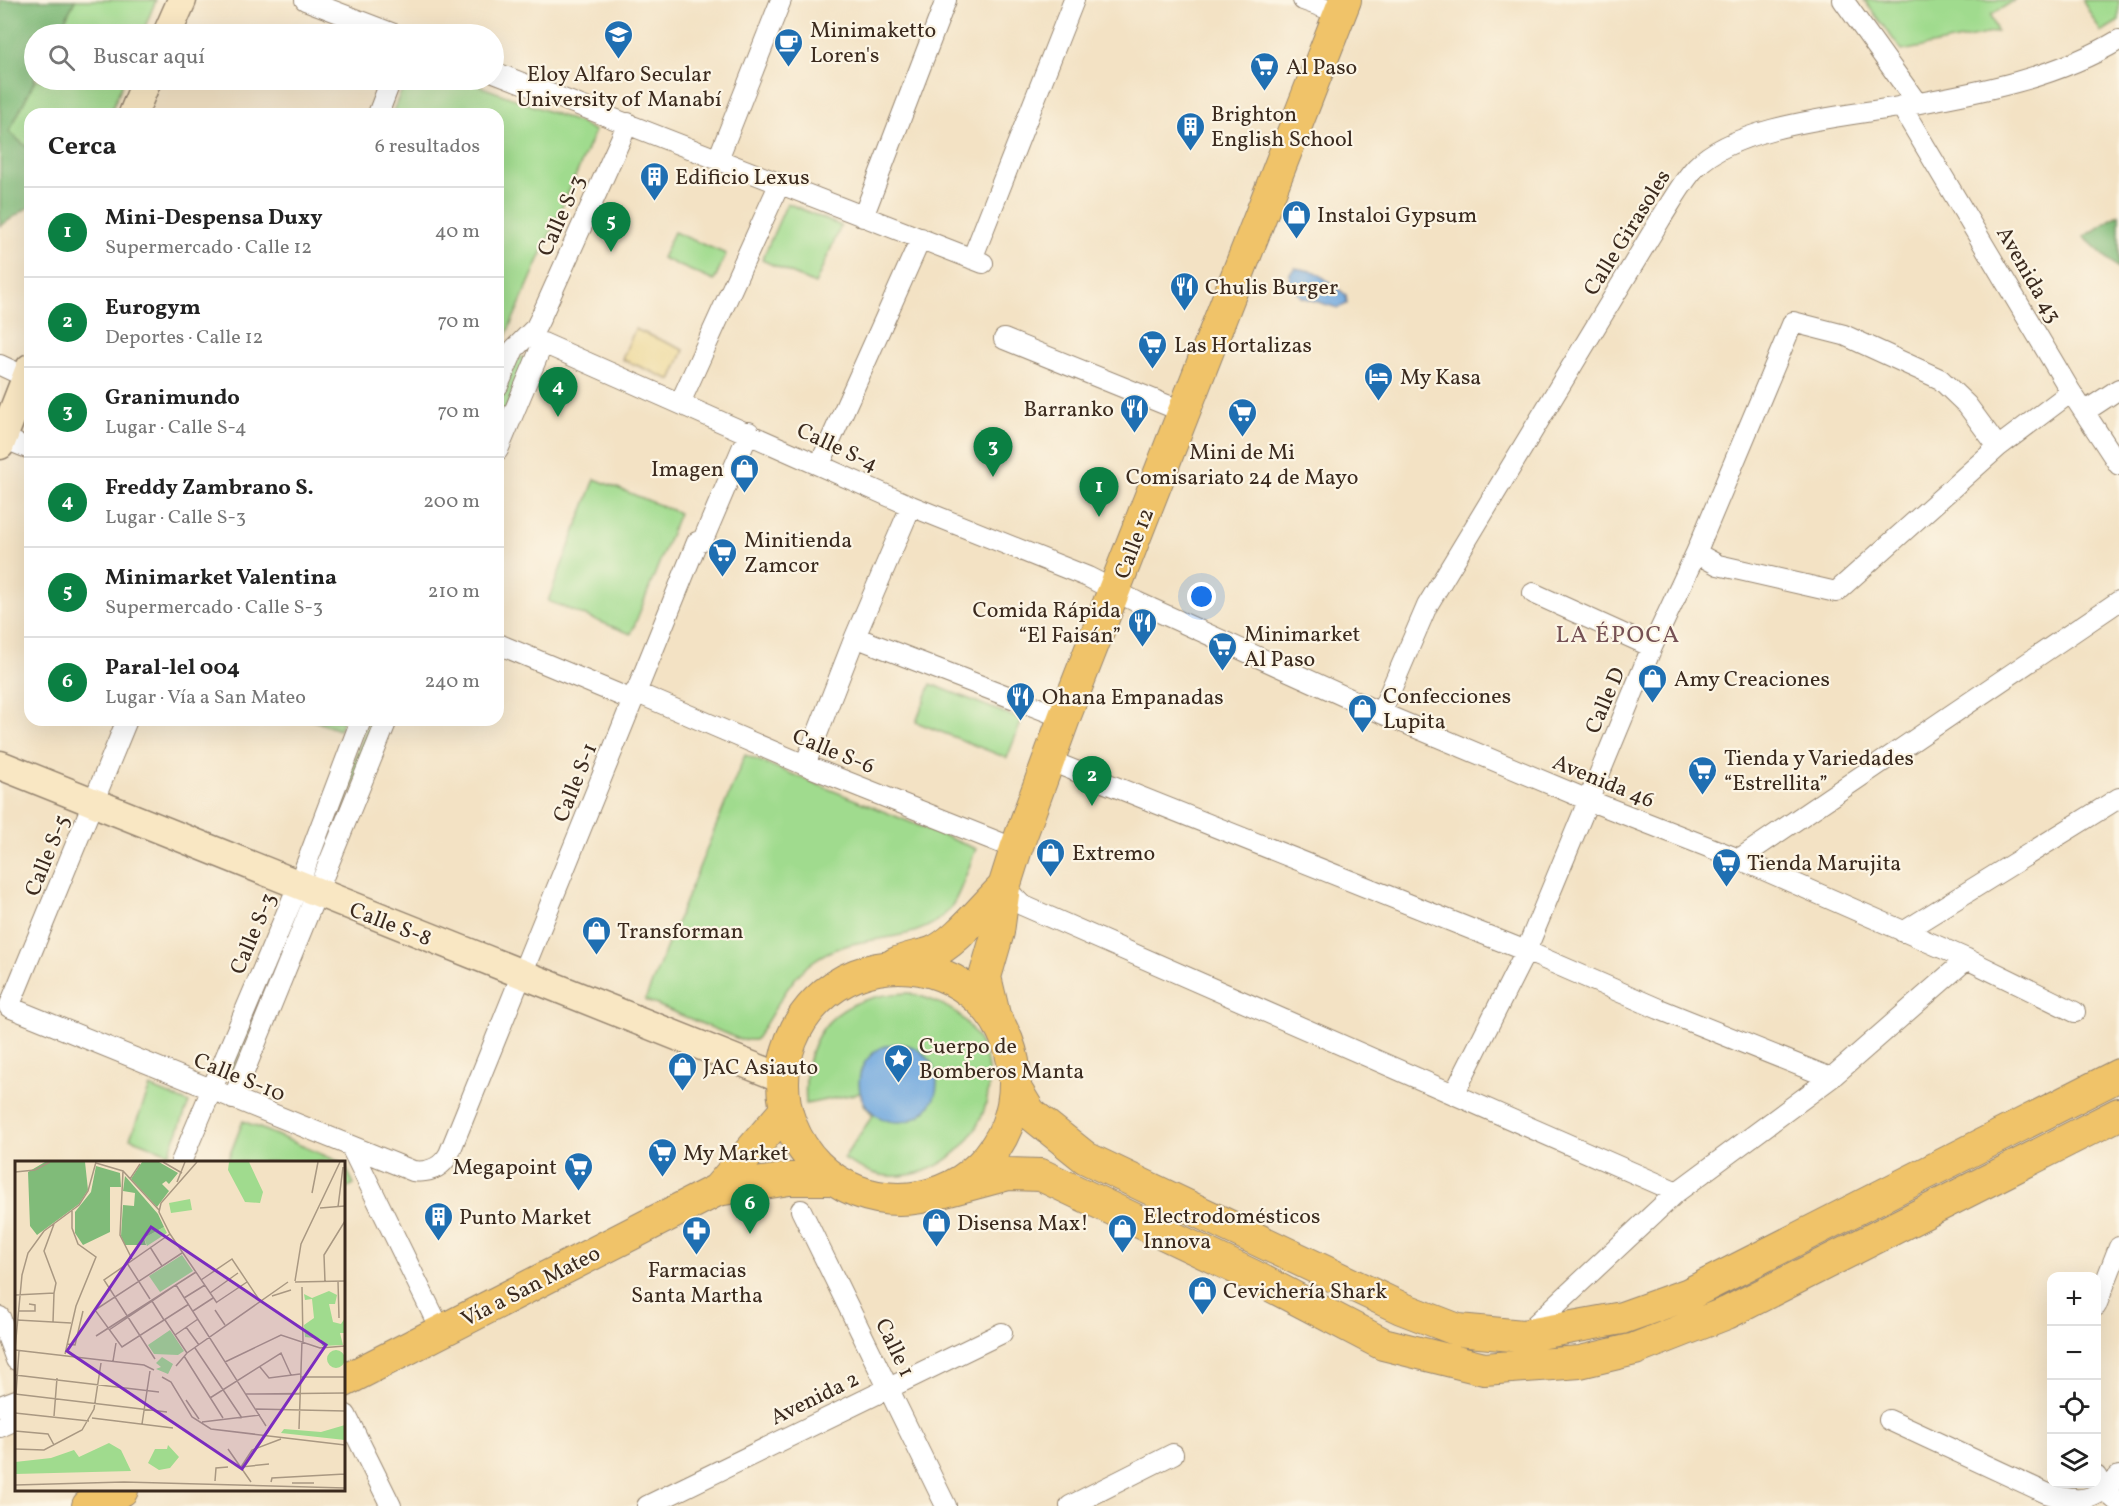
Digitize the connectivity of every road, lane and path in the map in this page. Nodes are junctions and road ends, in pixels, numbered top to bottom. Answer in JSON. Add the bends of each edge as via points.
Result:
{"nodes":[{"id":1,"x":182,"y":0,"type":"edge"},
{"id":2,"x":305,"y":0,"type":"edge"},
{"id":3,"x":781,"y":0,"type":"edge"},
{"id":4,"x":946,"y":0,"type":"edge"},
{"id":5,"x":1074,"y":0,"type":"edge"},
{"id":6,"x":1303,"y":0,"type":"edge"},
{"id":7,"x":1843,"y":0,"type":"edge"},
{"id":8,"x":1342,"y":7,"type":"edge"},
{"id":9,"x":171,"y":24,"type":"edge"},
{"id":10,"x":368,"y":24,"type":"edge"},
{"id":11,"x":2119,"y":40,"type":"edge"},
{"id":12,"x":504,"y":76,"type":"edge"},
{"id":13,"x":143,"y":90,"type":"edge"},
{"id":14,"x":388,"y":90,"type":"edge"},
{"id":15,"x":1909,"y":105,"type":"junction"},
{"id":16,"x":135,"y":108,"type":"edge"},
{"id":17,"x":380,"y":108,"type":"edge"},
{"id":18,"x":628,"y":123,"type":"junction"},
{"id":19,"x":718,"y":159,"type":"junction"},
{"id":20,"x":779,"y":185,"type":"junction"},
{"id":21,"x":863,"y":217,"type":"junction"},
{"id":22,"x":921,"y":238,"type":"junction"},
{"id":23,"x":539,"y":335,"type":"junction"},
{"id":24,"x":1004,"y":339,"type":"dead end"},
{"id":25,"x":0,"y":365,"type":"edge"},
{"id":26,"x":24,"y":372,"type":"edge"},
{"id":27,"x":504,"y":372,"type":"edge"},
{"id":28,"x":24,"y":383,"type":"edge"},
{"id":29,"x":2119,"y":389,"type":"edge"},
{"id":30,"x":2071,"y":392,"type":"junction"},
{"id":31,"x":680,"y":403,"type":"junction"},
{"id":32,"x":1184,"y":412,"type":"junction"},
{"id":33,"x":2084,"y":412,"type":"junction"},
{"id":34,"x":749,"y":432,"type":"junction"},
{"id":35,"x":504,"y":433,"type":"edge"},
{"id":36,"x":2,"y":441,"type":"edge"},
{"id":37,"x":24,"y":447,"type":"edge"},
{"id":38,"x":1998,"y":447,"type":"junction"},
{"id":39,"x":820,"y":464,"type":"junction"},
{"id":40,"x":2119,"y":465,"type":"edge"},
{"id":41,"x":911,"y":506,"type":"junction"},
{"id":42,"x":1696,"y":553,"type":"junction"},
{"id":43,"x":1115,"y":590,"type":"junction"},
{"id":44,"x":1533,"y":593,"type":"dead end"},
{"id":45,"x":2119,"y":601,"type":"edge"},
{"id":46,"x":855,"y":637,"type":"junction"},
{"id":47,"x":504,"y":646,"type":"edge"},
{"id":48,"x":1652,"y":647,"type":"junction"},
{"id":49,"x":634,"y":696,"type":"junction"},
{"id":50,"x":1381,"y":713,"type":"junction"},
{"id":51,"x":1064,"y":718,"type":"junction"},
{"id":52,"x":124,"y":726,"type":"edge"},
{"id":53,"x":359,"y":726,"type":"edge"},
{"id":54,"x":384,"y":726,"type":"edge"},
{"id":55,"x":1048,"y":760,"type":"junction"},
{"id":56,"x":0,"y":765,"type":"edge"},
{"id":57,"x":805,"y":765,"type":"junction"},
{"id":58,"x":2119,"y":798,"type":"edge"},
{"id":59,"x":1588,"y":800,"type":"junction"},
{"id":60,"x":92,"y":804,"type":"junction"},
{"id":61,"x":1016,"y":849,"type":"junction"},
{"id":62,"x":1739,"y":859,"type":"junction"},
{"id":63,"x":1004,"y":887,"type":"junction"},
{"id":64,"x":308,"y":890,"type":"junction"},
{"id":65,"x":1903,"y":932,"type":"junction"},
{"id":66,"x":1526,"y":951,"type":"junction"},
{"id":67,"x":1967,"y":958,"type":"junction"},
{"id":68,"x":888,"y":967,"type":"junction"},
{"id":69,"x":523,"y":974,"type":"junction"},
{"id":70,"x":9,"y":1007,"type":"joint"},
{"id":71,"x":2075,"y":1012,"type":"dead end"},
{"id":72,"x":994,"y":1015,"type":"junction"},
{"id":73,"x":2119,"y":1075,"type":"edge"},
{"id":74,"x":782,"y":1078,"type":"junction"},
{"id":75,"x":1832,"y":1078,"type":"junction"},
{"id":76,"x":211,"y":1090,"type":"junction"},
{"id":77,"x":1016,"y":1090,"type":"junction"},
{"id":78,"x":1454,"y":1094,"type":"junction"},
{"id":79,"x":233,"y":1099,"type":"junction"},
{"id":80,"x":785,"y":1112,"type":"junction"},
{"id":81,"x":2119,"y":1114,"type":"edge"},
{"id":82,"x":351,"y":1147,"type":"junction"},
{"id":83,"x":449,"y":1154,"type":"joint"},
{"id":84,"x":181,"y":1161,"type":"edge"},
{"id":85,"x":831,"y":1179,"type":"junction"},
{"id":86,"x":717,"y":1190,"type":"junction"},
{"id":87,"x":941,"y":1192,"type":"junction"},
{"id":88,"x":1677,"y":1192,"type":"junction"},
{"id":89,"x":801,"y":1210,"type":"dead end"},
{"id":90,"x":2119,"y":1247,"type":"edge"},
{"id":91,"x":2101,"y":1288,"type":"edge"},
{"id":92,"x":0,"y":1317,"type":"edge"},
{"id":93,"x":441,"y":1331,"type":"junction"},
{"id":94,"x":1002,"y":1333,"type":"dead end"},
{"id":95,"x":1523,"y":1336,"type":"junction"},
{"id":96,"x":15,"y":1356,"type":"edge"},
{"id":97,"x":345,"y":1380,"type":"edge"},
{"id":98,"x":890,"y":1387,"type":"junction"},
{"id":99,"x":15,"y":1400,"type":"edge"},
{"id":100,"x":0,"y":1406,"type":"edge"},
{"id":101,"x":346,"y":1415,"type":"dead end"},
{"id":102,"x":15,"y":1420,"type":"edge"},
{"id":103,"x":1889,"y":1420,"type":"dead end"},
{"id":104,"x":0,"y":1427,"type":"edge"},
{"id":105,"x":1173,"y":1454,"type":"dead end"},
{"id":106,"x":2119,"y":1476,"type":"edge"},
{"id":107,"x":2107,"y":1490,"type":"edge"},
{"id":108,"x":120,"y":1491,"type":"edge"},
{"id":109,"x":88,"y":1506,"type":"edge"},
{"id":110,"x":391,"y":1506,"type":"edge"},
{"id":111,"x":647,"y":1506,"type":"edge"},
{"id":112,"x":946,"y":1506,"type":"edge"},
{"id":113,"x":1070,"y":1506,"type":"edge"}],
"edges":[{"from":1,"to":9,"type":"street"},
{"from":2,"to":10,"type":"street"},
{"from":3,"to":19,"type":"street"},
{"from":4,"to":21,"type":"street"},
{"from":5,"to":22,"type":"street","via":[[977,261]]},
{"from":6,"to":8,"type":"street"},
{"from":7,"to":15,"type":"street","name":"Avenida 43"},
{"from":8,"to":32,"type":"main road","name":"Calle 12"},
{"from":11,"to":15,"type":"street","name":"Calle Girasoles","via":[[2088,59],[2039,76]]},
{"from":12,"to":18,"type":"street"},
{"from":13,"to":16,"type":"street"},
{"from":14,"to":17,"type":"street"},
{"from":15,"to":30,"type":"street","name":"Avenida 43"},
{"from":15,"to":50,"type":"street","name":"Calle Girasoles","via":[[1775,128],[1736,141],[1696,167],[1660,220],[1427,606]]},
{"from":18,"to":19,"type":"street"},
{"from":18,"to":23,"type":"street","name":"Calle S-3"},
{"from":19,"to":20,"type":"street"},
{"from":20,"to":21,"type":"street"},
{"from":20,"to":31,"type":"street"},
{"from":21,"to":22,"type":"street"},
{"from":22,"to":39,"type":"street"},
{"from":23,"to":27,"type":"street","via":[[514,349]]},
{"from":23,"to":31,"type":"street","name":"Calle S-4"},
{"from":23,"to":35,"type":"street","name":"Calle S-3"},
{"from":24,"to":32,"type":"street"},
{"from":25,"to":26,"type":"street"},
{"from":28,"to":36,"type":"street"},
{"from":29,"to":33,"type":"street"},
{"from":30,"to":33,"type":"street","name":"Avenida 43"},
{"from":30,"to":38,"type":"street"},
{"from":31,"to":34,"type":"street","name":"Calle S-4"},
{"from":32,"to":43,"type":"main road","name":"Calle 12"},
{"from":33,"to":40,"type":"street","name":"Avenida 43"},
{"from":34,"to":39,"type":"street","name":"Calle S-4"},
{"from":34,"to":49,"type":"street","name":"Calle S-1","via":[[703,540],[697,542]]},
{"from":36,"to":37,"type":"street"},
{"from":38,"to":42,"type":"street","via":[[1836,592],[1718,565]]},
{"from":38,"to":42,"type":"street","name":"Calle D","via":[[1967,405],[1940,379],[1844,335],[1793,322]]},
{"from":39,"to":41,"type":"street","name":"Calle S-4"},
{"from":41,"to":43,"type":"street","name":"Calle S-4"},
{"from":41,"to":46,"type":"street"},
{"from":42,"to":48,"type":"street","name":"Calle D"},
{"from":43,"to":50,"type":"street","name":"Avenida 46"},
{"from":43,"to":51,"type":"main road","name":"Calle 12"},
{"from":44,"to":48,"type":"street"},
{"from":45,"to":62,"type":"street"},
{"from":46,"to":51,"type":"street"},
{"from":46,"to":57,"type":"street"},
{"from":47,"to":49,"type":"street","name":"Calle S-6"},
{"from":48,"to":59,"type":"street","name":"Calle D"},
{"from":49,"to":57,"type":"street","name":"Calle S-6"},
{"from":49,"to":69,"type":"street","name":"Calle S-1"},
{"from":50,"to":59,"type":"street","name":"Avenida 46"},
{"from":51,"to":55,"type":"main road","name":"Calle 12"},
{"from":52,"to":60,"type":"street","name":"Calle S-5"},
{"from":53,"to":64,"type":"street","name":"Calle S-3"},
{"from":54,"to":64,"type":"street","name":"Calle S-3"},
{"from":55,"to":61,"type":"main road","name":"Calle 12"},
{"from":55,"to":66,"type":"street"},
{"from":56,"to":60,"type":"street","name":"Calle S-8"},
{"from":57,"to":61,"type":"street","name":"Calle S-6"},
{"from":58,"to":65,"type":"street"},
{"from":59,"to":62,"type":"street","name":"Avenida 46"},
{"from":59,"to":66,"type":"street","name":"Calle D"},
{"from":60,"to":64,"type":"street","name":"Calle S-8"},
{"from":60,"to":70,"type":"street","name":"Calle S-5"},
{"from":61,"to":63,"type":"main road","name":"Calle 12"},
{"from":62,"to":65,"type":"street","name":"Avenida 46"},
{"from":63,"to":68,"type":"main road","name":"Calle 12","via":[[956,937],[932,953]]},
{"from":63,"to":72,"type":"main road","name":"Calle 12","via":[[998,932],[985,977]]},
{"from":63,"to":78,"type":"street","via":[[1022,905]]},
{"from":64,"to":69,"type":"street","name":"Calle S-8"},
{"from":64,"to":76,"type":"street","name":"Calle S-3"},
{"from":64,"to":79,"type":"street","name":"Calle S-3"},
{"from":65,"to":67,"type":"street","name":"Avenida 46"},
{"from":66,"to":75,"type":"street"},
{"from":66,"to":78,"type":"street","name":"Calle D"},
{"from":67,"to":71,"type":"street","name":"Avenida 46"},
{"from":67,"to":75,"type":"street"},
{"from":68,"to":72,"type":"main road","via":[[918,968],[947,977],[973,993]]},
{"from":68,"to":74,"type":"main road","via":[[836,986],[814,1003],[790,1042]]},
{"from":69,"to":74,"type":"street","name":"Calle S-8"},
{"from":69,"to":83,"type":"street","name":"Calle S-1"},
{"from":70,"to":76,"type":"street","name":"Calle S-10"},
{"from":72,"to":77,"type":"main road","via":[[1011,1051]]},
{"from":73,"to":95,"type":"main road","via":[[1689,1294],[1622,1318]]},
{"from":74,"to":80,"type":"main road"},
{"from":75,"to":88,"type":"street"},
{"from":76,"to":79,"type":"street","name":"Calle S-10"},
{"from":76,"to":84,"type":"street","name":"Calle S-3"},
{"from":77,"to":87,"type":"main road","via":[[1009,1123],[993,1152],[970,1176]]},
{"from":77,"to":95,"type":"main road","via":[[1030,1113],[1086,1158],[1401,1308],[1458,1330]]},
{"from":78,"to":88,"type":"street"},
{"from":79,"to":82,"type":"street","name":"Calle S-10"},
{"from":80,"to":85,"type":"main road","via":[[805,1153]]},
{"from":80,"to":86,"type":"main road"},
{"from":81,"to":87,"type":"main road","via":[[1717,1317],[1635,1349],[1580,1362],[1484,1369],[1383,1344],[1251,1275],[1041,1175],[1008,1174]]},
{"from":82,"to":83,"type":"street","name":"Calle S-10","via":[[421,1172],[438,1167]]},
{"from":82,"to":93,"type":"street"},
{"from":85,"to":86,"type":"main road","via":[[789,1179]]},
{"from":85,"to":87,"type":"main road","via":[[865,1196],[903,1200]]},
{"from":86,"to":93,"type":"main road","name":"Vía a San Mateo"},
{"from":88,"to":95,"type":"street"},
{"from":89,"to":98,"type":"street","name":"Calle 1"},
{"from":90,"to":91,"type":"street"},
{"from":92,"to":96,"type":"street"},
{"from":93,"to":97,"type":"main road","name":"Vía a San Mateo"},
{"from":94,"to":98,"type":"street","name":"Avenida 2"},
{"from":98,"to":111,"type":"street","name":"Avenida 2"},
{"from":98,"to":112,"type":"street","name":"Calle 1"},
{"from":99,"to":100,"type":"street"},
{"from":101,"to":110,"type":"street"},
{"from":102,"to":104,"type":"street"},
{"from":103,"to":107,"type":"street","via":[[2046,1494],[2072,1501]]},
{"from":105,"to":113,"type":"street"},
{"from":106,"to":107,"type":"street"},
{"from":108,"to":109,"type":"main road"}]}
